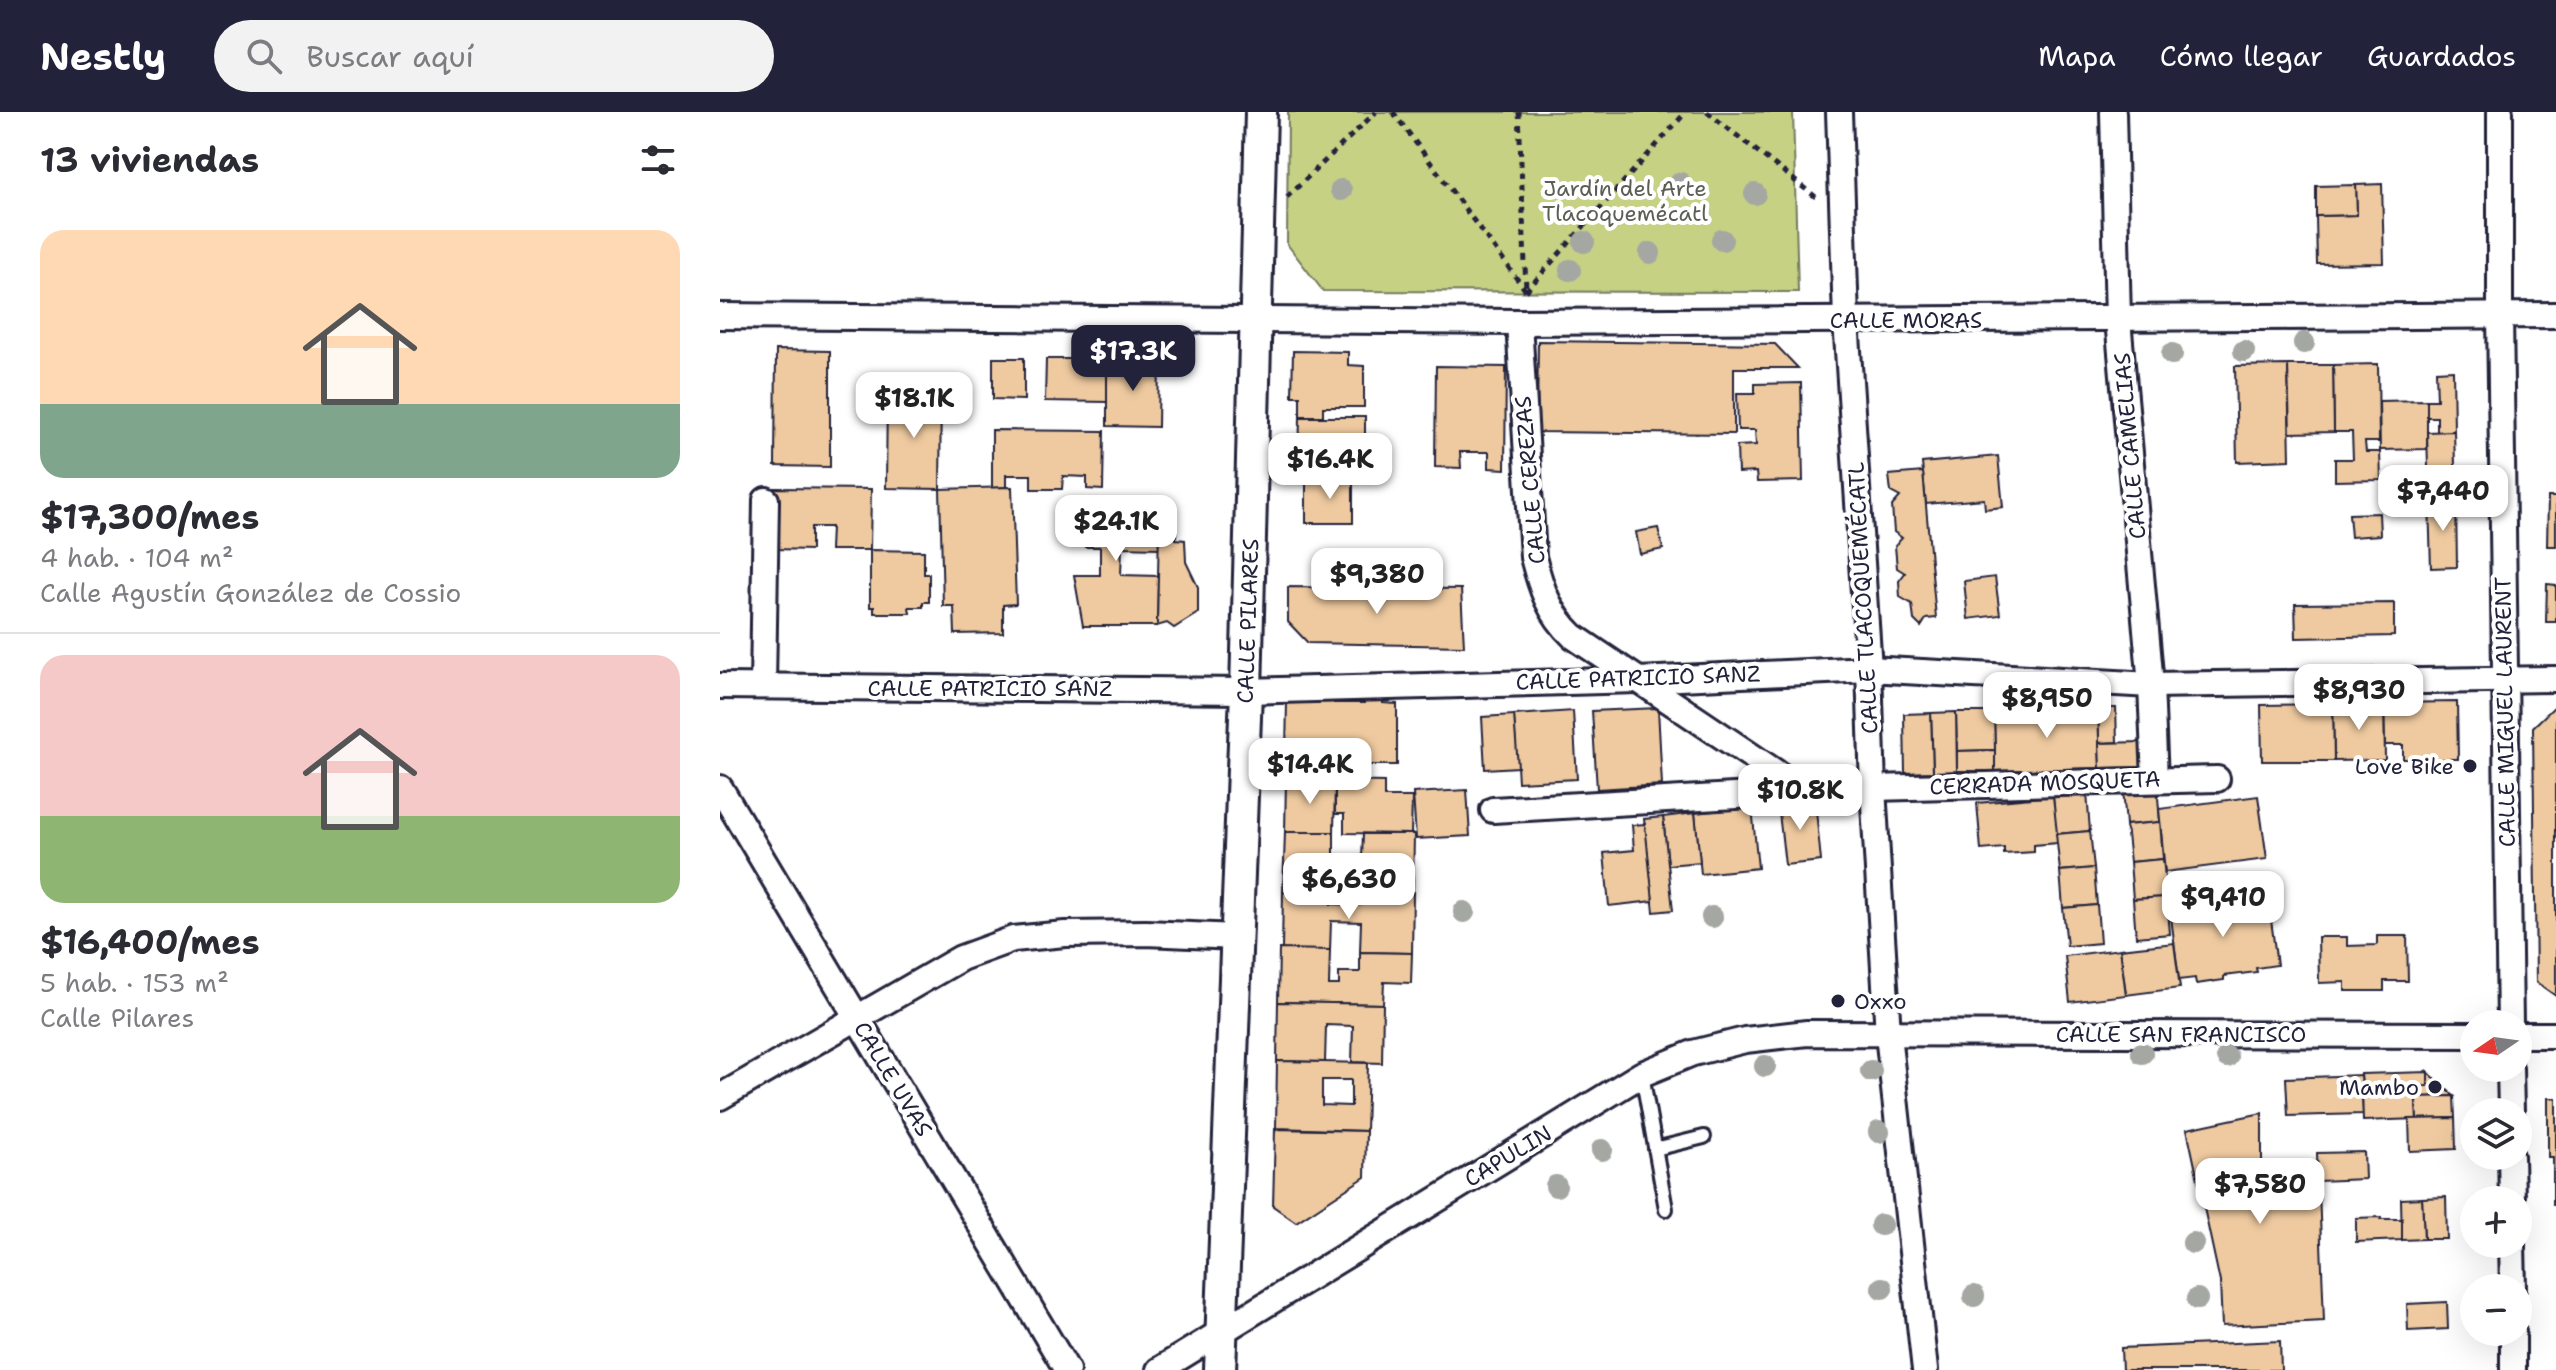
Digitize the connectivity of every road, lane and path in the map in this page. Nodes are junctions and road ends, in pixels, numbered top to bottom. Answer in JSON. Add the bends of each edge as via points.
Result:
{"nodes":[{"id":1,"x":1261,"y":112,"type":"edge"},
{"id":2,"x":1376,"y":112,"type":"edge"},
{"id":3,"x":1393,"y":112,"type":"edge"},
{"id":4,"x":1519,"y":112,"type":"edge"},
{"id":5,"x":1686,"y":112,"type":"edge"},
{"id":6,"x":1707,"y":112,"type":"edge"},
{"id":7,"x":1839,"y":112,"type":"edge"},
{"id":8,"x":2113,"y":112,"type":"edge"},
{"id":9,"x":2500,"y":112,"type":"edge"},
{"id":10,"x":1843,"y":219,"type":"junction"},
{"id":11,"x":1258,"y":224,"type":"junction"},
{"id":12,"x":1526,"y":291,"type":"junction"},
{"id":13,"x":2500,"y":315,"type":"junction"},
{"id":14,"x":2556,"y":315,"type":"edge"},
{"id":15,"x":720,"y":316,"type":"edge"},
{"id":16,"x":1257,"y":318,"type":"junction"},
{"id":17,"x":1846,"y":320,"type":"junction"},
{"id":18,"x":2118,"y":320,"type":"junction"},
{"id":19,"x":1519,"y":322,"type":"junction"},
{"id":20,"x":766,"y":500,"type":"dead end"},
{"id":21,"x":1869,"y":669,"type":"junction"},
{"id":22,"x":2505,"y":679,"type":"junction"},
{"id":23,"x":2556,"y":679,"type":"edge"},
{"id":24,"x":1638,"y":680,"type":"junction"},
{"id":25,"x":2151,"y":685,"type":"junction"},
{"id":26,"x":720,"y":686,"type":"edge"},
{"id":27,"x":763,"y":686,"type":"junction"},
{"id":28,"x":1246,"y":691,"type":"junction"},
{"id":29,"x":2217,"y":779,"type":"dead end"},
{"id":30,"x":2155,"y":780,"type":"junction"},
{"id":31,"x":720,"y":788,"type":"edge"},
{"id":32,"x":1873,"y":788,"type":"junction"},
{"id":33,"x":1805,"y":792,"type":"junction"},
{"id":34,"x":1493,"y":810,"type":"dead end"},
{"id":35,"x":1236,"y":937,"type":"junction"},
{"id":36,"x":2510,"y":1010,"type":"edge"},
{"id":37,"x":858,"y":1019,"type":"junction"},
{"id":38,"x":1888,"y":1034,"type":"junction"},
{"id":39,"x":2460,"y":1035,"type":"edge"},
{"id":40,"x":2532,"y":1035,"type":"edge"},
{"id":41,"x":2556,"y":1035,"type":"edge"},
{"id":42,"x":1642,"y":1074,"type":"junction"},
{"id":43,"x":720,"y":1097,"type":"edge"},
{"id":44,"x":1704,"y":1137,"type":"dead end"},
{"id":45,"x":1655,"y":1149,"type":"junction"},
{"id":46,"x":1666,"y":1209,"type":"dead end"},
{"id":47,"x":1220,"y":1332,"type":"junction"},
{"id":48,"x":2513,"y":1346,"type":"edge"},
{"id":49,"x":1067,"y":1370,"type":"edge"},
{"id":50,"x":1159,"y":1370,"type":"edge"},
{"id":51,"x":1220,"y":1370,"type":"edge"},
{"id":52,"x":1925,"y":1370,"type":"edge"},
{"id":53,"x":2513,"y":1370,"type":"edge"}],
"edges":[{"from":1,"to":11,"type":"street","name":"CALLE PILARES"},
{"from":2,"to":11,"type":"path"},
{"from":3,"to":12,"type":"path"},
{"from":4,"to":12,"type":"path"},
{"from":5,"to":12,"type":"path"},
{"from":6,"to":10,"type":"path"},
{"from":7,"to":10,"type":"street","name":"CALLE TLACOQUEMÉCATL"},
{"from":8,"to":18,"type":"street","name":"CALLE CAMELIAS"},
{"from":9,"to":13,"type":"street","name":"CALLE MIGUEL LAURENT"},
{"from":10,"to":17,"type":"street","name":"CALLE TLACOQUEMÉCATL"},
{"from":11,"to":16,"type":"street","name":"CALLE PILARES"},
{"from":13,"to":14,"type":"street","name":"CALLE MORAS"},
{"from":13,"to":18,"type":"street","name":"CALLE MORAS"},
{"from":13,"to":22,"type":"street","name":"CALLE MIGUEL LAURENT"},
{"from":15,"to":16,"type":"street","name":"CALLE MORAS"},
{"from":16,"to":19,"type":"street","name":"CALLE MORAS"},
{"from":16,"to":28,"type":"street","name":"CALLE PILARES"},
{"from":17,"to":18,"type":"street","name":"CALLE MORAS"},
{"from":17,"to":19,"type":"street","name":"CALLE MORAS"},
{"from":17,"to":21,"type":"street","name":"CALLE TLACOQUEMÉCATL"},
{"from":18,"to":25,"type":"street","name":"CALLE CAMELIAS"},
{"from":19,"to":24,"type":"street","name":"CALLE CEREZAS","via":[[1530,525],[1539,584],[1549,608],[1567,629]]},
{"from":20,"to":27,"type":"street"},
{"from":21,"to":24,"type":"street","name":"CALLE PATRICIO SANZ"},
{"from":21,"to":25,"type":"street","name":"CALLE PATRICIO SANZ"},
{"from":21,"to":32,"type":"street","name":"CALLE TLACOQUEMÉCATL"},
{"from":22,"to":23,"type":"street","name":"CALLE PATRICIO SANZ"},
{"from":22,"to":25,"type":"street","name":"CALLE PATRICIO SANZ"},
{"from":22,"to":36,"type":"street","name":"CALLE MIGUEL LAURENT"},
{"from":24,"to":28,"type":"street","name":"CALLE PATRICIO SANZ"},
{"from":24,"to":33,"type":"street","name":"CALLE CEREZAS"},
{"from":25,"to":30,"type":"street","name":"CALLE CAMELIAS"},
{"from":26,"to":27,"type":"street","name":"CALLE PATRICIO SANZ"},
{"from":27,"to":28,"type":"street","name":"CALLE PATRICIO SANZ"},
{"from":28,"to":35,"type":"street","name":"CALLE PILARES"},
{"from":29,"to":30,"type":"street","name":"CERRADA MOSQUETA"},
{"from":30,"to":32,"type":"street","name":"CERRADA MOSQUETA"},
{"from":31,"to":37,"type":"street","name":"CALLE UVAS"},
{"from":32,"to":33,"type":"street","name":"CERRADA MOSQUETA"},
{"from":32,"to":38,"type":"street","name":"CALLE TLACOQUEMÉCATL"},
{"from":33,"to":34,"type":"street","name":"CERRADA MOSQUETA"},
{"from":35,"to":37,"type":"street","via":[[1146,933],[1013,939],[961,958]]},
{"from":35,"to":47,"type":"street","name":"CALLE PILARES"},
{"from":37,"to":43,"type":"street"},
{"from":37,"to":49,"type":"street","name":"CALLE UVAS"},
{"from":38,"to":39,"type":"street","name":"CALLE SAN FRANCISCO"},
{"from":38,"to":42,"type":"street","name":"CAPULIN","via":[[1807,1033],[1745,1040]]},
{"from":38,"to":52,"type":"street","name":"CALLE TLACOQUEMÉCATL"},
{"from":40,"to":41,"type":"street"},
{"from":42,"to":45,"type":"lane"},
{"from":42,"to":47,"type":"street","name":"CAPULIN"},
{"from":44,"to":45,"type":"lane"},
{"from":45,"to":46,"type":"lane"},
{"from":47,"to":50,"type":"street","name":"CAPULIN"},
{"from":47,"to":51,"type":"street","name":"CALLE PILARES"},
{"from":48,"to":53,"type":"street"}]}
